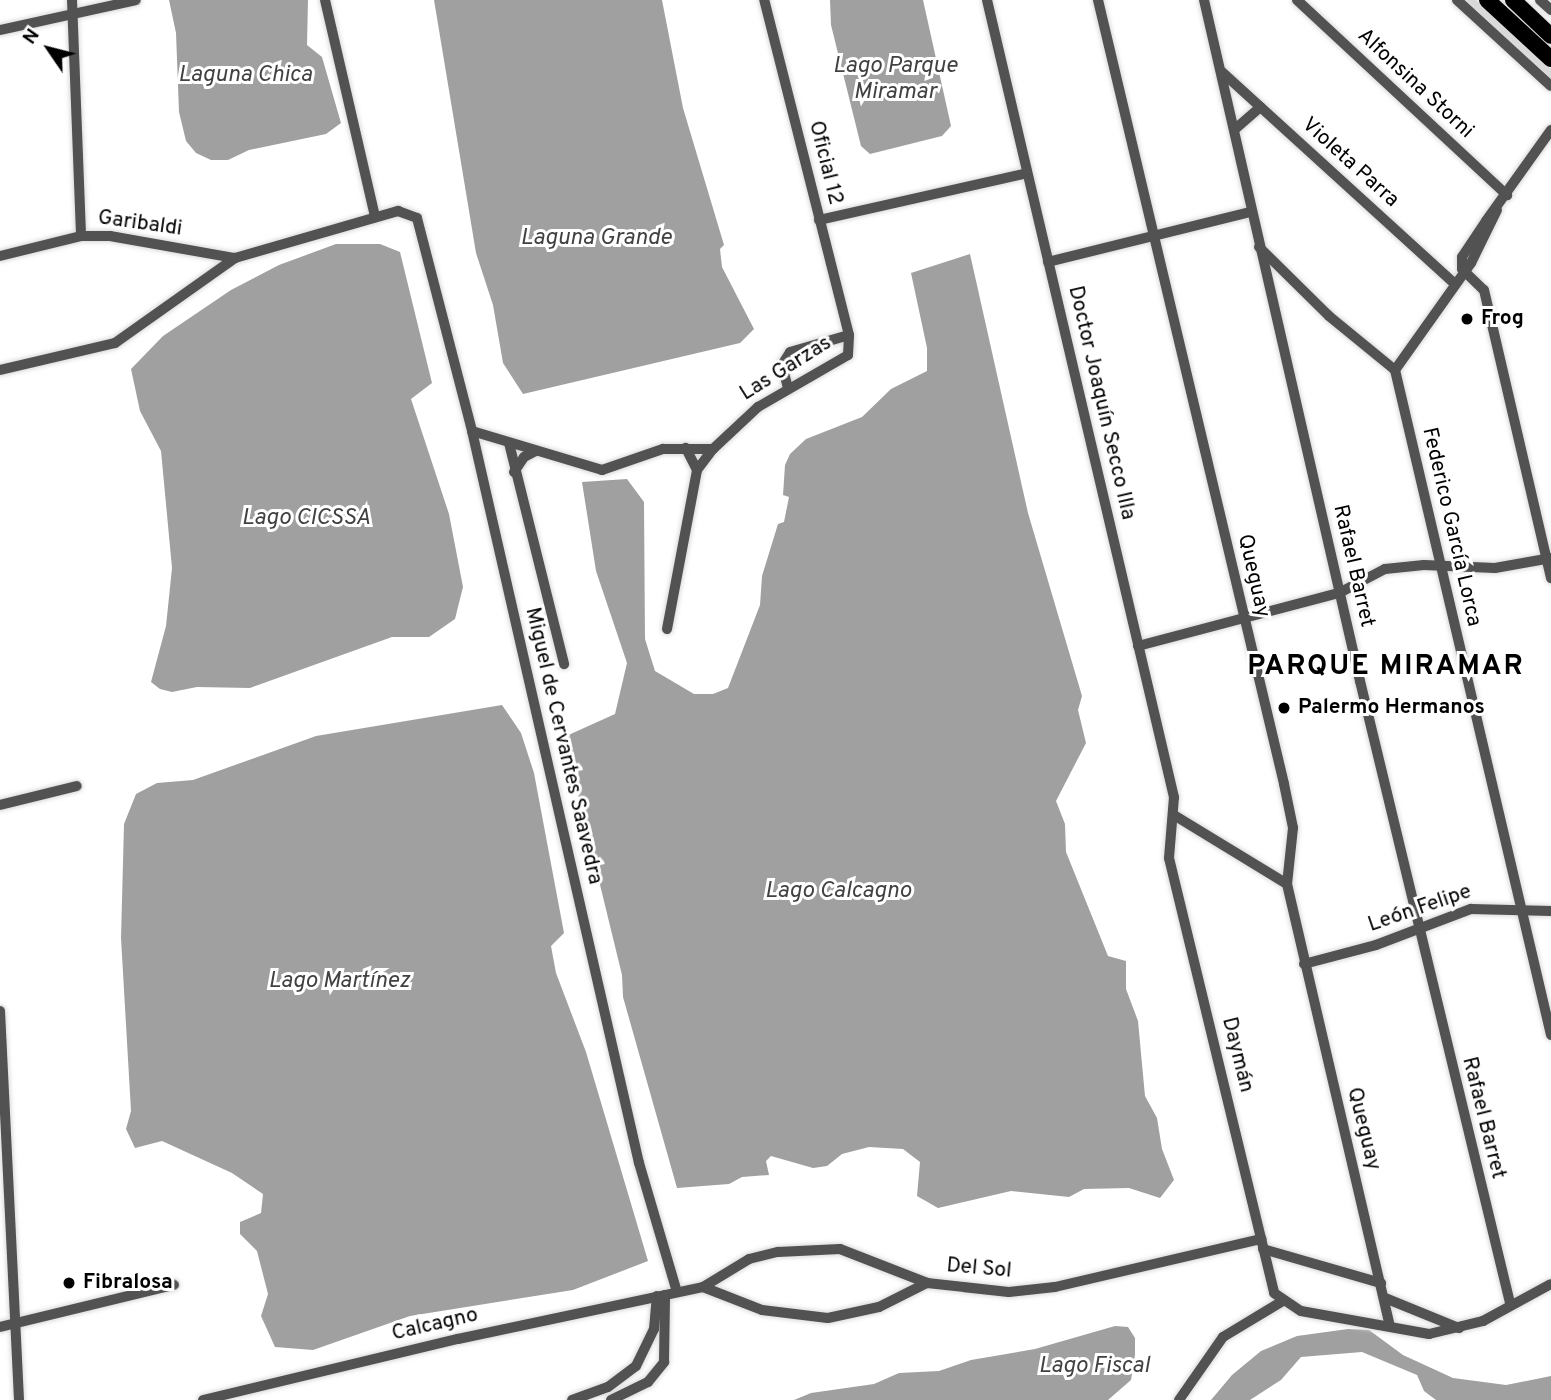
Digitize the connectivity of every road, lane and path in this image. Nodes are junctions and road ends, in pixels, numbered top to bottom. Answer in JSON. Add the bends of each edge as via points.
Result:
{"nodes":[{"id":1,"x":72,"y":0,"type":"edge"},
{"id":2,"x":136,"y":0,"type":"edge"},
{"id":3,"x":325,"y":0,"type":"edge"},
{"id":4,"x":764,"y":0,"type":"edge"},
{"id":5,"x":987,"y":0,"type":"edge"},
{"id":6,"x":1098,"y":0,"type":"edge"},
{"id":7,"x":1204,"y":0,"type":"edge"},
{"id":8,"x":1297,"y":0,"type":"edge"},
{"id":9,"x":1457,"y":0,"type":"edge"},
{"id":10,"x":1487,"y":0,"type":"edge"},
{"id":11,"x":1513,"y":0,"type":"edge"},
{"id":12,"x":1540,"y":0,"type":"edge"},
{"id":13,"x":1551,"y":10,"type":"edge"},
{"id":14,"x":73,"y":12,"type":"junction"},
{"id":15,"x":0,"y":30,"type":"edge"},
{"id":16,"x":1551,"y":36,"type":"edge"},
{"id":17,"x":1551,"y":60,"type":"edge"},
{"id":18,"x":1222,"y":72,"type":"junction"},
{"id":19,"x":1551,"y":86,"type":"edge"},
{"id":20,"x":1260,"y":107,"type":"junction"},
{"id":21,"x":1234,"y":130,"type":"junction"},
{"id":22,"x":1551,"y":130,"type":"edge"},
{"id":23,"x":1544,"y":140,"type":"junction"},
{"id":24,"x":1551,"y":150,"type":"edge"},
{"id":25,"x":1027,"y":173,"type":"junction"},
{"id":26,"x":1507,"y":195,"type":"junction"},
{"id":27,"x":1250,"y":212,"type":"junction"},
{"id":28,"x":375,"y":217,"type":"junction"},
{"id":29,"x":819,"y":220,"type":"junction"},
{"id":30,"x":81,"y":236,"type":"junction"},
{"id":31,"x":1152,"y":237,"type":"junction"},
{"id":32,"x":1259,"y":246,"type":"junction"},
{"id":33,"x":0,"y":256,"type":"edge"},
{"id":34,"x":235,"y":258,"type":"junction"},
{"id":35,"x":1048,"y":262,"type":"junction"},
{"id":36,"x":1277,"y":262,"type":"junction"},
{"id":37,"x":1264,"y":268,"type":"junction"},
{"id":38,"x":1462,"y":269,"type":"junction"},
{"id":39,"x":1453,"y":282,"type":"junction"},
{"id":40,"x":849,"y":335,"type":"junction"},
{"id":41,"x":1395,"y":369,"type":"junction"},
{"id":42,"x":0,"y":370,"type":"edge"},
{"id":43,"x":788,"y":388,"type":"junction"},
{"id":44,"x":472,"y":431,"type":"junction"},
{"id":45,"x":509,"y":443,"type":"junction"},
{"id":46,"x":686,"y":448,"type":"junction"},
{"id":47,"x":713,"y":449,"type":"junction"},
{"id":48,"x":536,"y":451,"type":"junction"},
{"id":49,"x":697,"y":470,"type":"junction"},
{"id":50,"x":514,"y":472,"type":"junction"},
{"id":51,"x":1549,"y":559,"type":"edge"},
{"id":52,"x":1442,"y":566,"type":"junction"},
{"id":53,"x":1551,"y":578,"type":"edge"},
{"id":54,"x":1339,"y":593,"type":"junction"},
{"id":55,"x":1243,"y":621,"type":"junction"},
{"id":56,"x":667,"y":629,"type":"dead end"},
{"id":57,"x":1138,"y":646,"type":"junction"},
{"id":58,"x":564,"y":664,"type":"dead end"},
{"id":59,"x":77,"y":786,"type":"dead end"},
{"id":60,"x":0,"y":805,"type":"edge"},
{"id":61,"x":1174,"y":815,"type":"junction"},
{"id":62,"x":1287,"y":884,"type":"junction"},
{"id":63,"x":1522,"y":909,"type":"junction"},
{"id":64,"x":1551,"y":911,"type":"edge"},
{"id":65,"x":1418,"y":928,"type":"junction"},
{"id":66,"x":1304,"y":964,"type":"junction"},
{"id":67,"x":0,"y":1011,"type":"edge"},
{"id":68,"x":1551,"y":1035,"type":"edge"},
{"id":69,"x":1262,"y":1244,"type":"junction"},
{"id":70,"x":927,"y":1283,"type":"junction"},
{"id":71,"x":1381,"y":1283,"type":"junction"},
{"id":72,"x":1551,"y":1284,"type":"edge"},
{"id":73,"x":174,"y":1285,"type":"dead end"},
{"id":74,"x":703,"y":1287,"type":"junction"},
{"id":75,"x":677,"y":1293,"type":"junction"},
{"id":76,"x":661,"y":1296,"type":"junction"},
{"id":77,"x":1385,"y":1298,"type":"junction"},
{"id":78,"x":1281,"y":1301,"type":"junction"},
{"id":79,"x":1510,"y":1303,"type":"junction"},
{"id":80,"x":16,"y":1323,"type":"junction"},
{"id":81,"x":1390,"y":1326,"type":"junction"},
{"id":82,"x":0,"y":1327,"type":"edge"},
{"id":83,"x":1462,"y":1329,"type":"junction"},
{"id":84,"x":237,"y":1396,"type":"edge"},
{"id":85,"x":19,"y":1400,"type":"edge"},
{"id":86,"x":203,"y":1400,"type":"edge"},
{"id":87,"x":577,"y":1400,"type":"edge"},
{"id":88,"x":611,"y":1400,"type":"edge"},
{"id":89,"x":1178,"y":1400,"type":"edge"}],
"edges":[{"from":1,"to":14,"type":"street"},
{"from":2,"to":14,"type":"street"},
{"from":3,"to":28,"type":"street"},
{"from":4,"to":29,"type":"street","name":"Oficial 12"},
{"from":5,"to":25,"type":"street","name":"Doctor Joaquín Secco Illa"},
{"from":6,"to":31,"type":"street","name":"Queguay"},
{"from":7,"to":18,"type":"street","name":"Rafael Barret"},
{"from":8,"to":26,"type":"street","name":"Alfonsina Storni"},
{"from":9,"to":19,"type":"street"},
{"from":10,"to":17,"type":"highway"},
{"from":11,"to":16,"type":"highway"},
{"from":12,"to":13,"type":"street"},
{"from":14,"to":15,"type":"street"},
{"from":14,"to":30,"type":"street"},
{"from":18,"to":20,"type":"street","name":"Violeta Parra"},
{"from":18,"to":21,"type":"street","name":"Rafael Barret"},
{"from":20,"to":21,"type":"street"},
{"from":20,"to":39,"type":"street","name":"Violeta Parra"},
{"from":21,"to":27,"type":"street","name":"Rafael Barret"},
{"from":22,"to":23,"type":"street"},
{"from":23,"to":24,"type":"street"},
{"from":23,"to":26,"type":"street"},
{"from":25,"to":29,"type":"street"},
{"from":25,"to":35,"type":"street","name":"Doctor Joaquín Secco Illa"},
{"from":26,"to":38,"type":"street","via":[[1462,257]]},
{"from":27,"to":31,"type":"street"},
{"from":27,"to":32,"type":"street","name":"Rafael Barret"},
{"from":28,"to":34,"type":"street"},
{"from":28,"to":44,"type":"street","name":"Miguel de Cervantes Saavedra","via":[[409,212],[421,224]]},
{"from":29,"to":40,"type":"street","name":"Oficial 12"},
{"from":30,"to":33,"type":"street","name":"Garibaldi"},
{"from":30,"to":34,"type":"street","name":"Garibaldi","via":[[110,236]]},
{"from":31,"to":35,"type":"street"},
{"from":31,"to":55,"type":"street","name":"Queguay"},
{"from":32,"to":36,"type":"street"},
{"from":32,"to":37,"type":"street","name":"Rafael Barret"},
{"from":34,"to":42,"type":"street","via":[[116,342]]},
{"from":35,"to":57,"type":"street","name":"Doctor Joaquín Secco Illa"},
{"from":36,"to":37,"type":"street"},
{"from":36,"to":41,"type":"street","via":[[1329,316]]},
{"from":37,"to":54,"type":"street","name":"Rafael Barret"},
{"from":38,"to":39,"type":"street"},
{"from":38,"to":51,"type":"street","via":[[1484,290]]},
{"from":39,"to":41,"type":"street"},
{"from":40,"to":43,"type":"street","name":"Las Garzas","via":[[848,355]]},
{"from":40,"to":43,"type":"street","via":[[790,352],[782,365]]},
{"from":41,"to":52,"type":"street","name":"Federico García Lorca"},
{"from":43,"to":47,"type":"street","name":"Las Garzas","via":[[758,407]]},
{"from":44,"to":45,"type":"street"},
{"from":44,"to":75,"type":"street","name":"Miguel de Cervantes Saavedra","via":[[639,1163]]},
{"from":45,"to":48,"type":"street"},
{"from":45,"to":50,"type":"street"},
{"from":46,"to":47,"type":"street"},
{"from":46,"to":48,"type":"street","via":[[663,449],[602,470]]},
{"from":46,"to":49,"type":"street"},
{"from":47,"to":49,"type":"street","name":"Las Garzas"},
{"from":48,"to":50,"type":"street","via":[[524,457]]},
{"from":49,"to":56,"type":"street"},
{"from":50,"to":58,"type":"street"},
{"from":51,"to":52,"type":"street","via":[[1487,568]]},
{"from":51,"to":53,"type":"street"},
{"from":52,"to":54,"type":"street","via":[[1385,569]]},
{"from":52,"to":63,"type":"street","name":"Federico García Lorca"},
{"from":54,"to":55,"type":"street"},
{"from":54,"to":65,"type":"street","name":"Rafael Barret"},
{"from":55,"to":57,"type":"street"},
{"from":55,"to":62,"type":"street","name":"Queguay","via":[[1293,828]]},
{"from":57,"to":61,"type":"street","name":"Doctor Joaquín Secco Illa"},
{"from":59,"to":60,"type":"street"},
{"from":61,"to":62,"type":"street"},
{"from":61,"to":69,"type":"street","name":"Daymán","via":[[1169,858]]},
{"from":62,"to":66,"type":"street","name":"Queguay"},
{"from":63,"to":64,"type":"street","name":"León Felipe"},
{"from":63,"to":65,"type":"street","name":"León Felipe","via":[[1471,909]]},
{"from":63,"to":68,"type":"street","name":"Federico García Lorca"},
{"from":65,"to":66,"type":"street","name":"León Felipe","via":[[1376,945]]},
{"from":65,"to":79,"type":"street","name":"Rafael Barret"},
{"from":66,"to":71,"type":"street","name":"Queguay"},
{"from":67,"to":80,"type":"street"},
{"from":69,"to":70,"type":"street","name":"Del Sol","via":[[1040,1290],[993,1292]]},
{"from":69,"to":71,"type":"street"},
{"from":69,"to":78,"type":"street","name":"Daymán","via":[[1271,1284]]},
{"from":70,"to":74,"type":"street","via":[[879,1307],[828,1318],[762,1310]]},
{"from":70,"to":74,"type":"street","name":"Del Sol","via":[[840,1248],[810,1248],[749,1259]]},
{"from":71,"to":77,"type":"street","name":"Queguay"},
{"from":72,"to":79,"type":"street"},
{"from":73,"to":80,"type":"street"},
{"from":74,"to":75,"type":"street","name":"Del Sol"},
{"from":75,"to":76,"type":"street","name":"Calcagno"},
{"from":76,"to":84,"type":"street","name":"Calcagno"},
{"from":76,"to":87,"type":"street","via":[[654,1329],[636,1366],[624,1378]]},
{"from":76,"to":88,"type":"street","via":[[664,1362],[648,1382]]},
{"from":77,"to":81,"type":"street","name":"Queguay"},
{"from":77,"to":83,"type":"street"},
{"from":78,"to":81,"type":"street","via":[[1315,1314]]},
{"from":78,"to":89,"type":"street","via":[[1223,1337]]},
{"from":79,"to":83,"type":"street"},
{"from":80,"to":82,"type":"street"},
{"from":80,"to":85,"type":"street"},
{"from":81,"to":83,"type":"street","via":[[1415,1334]]},
{"from":84,"to":86,"type":"street","name":"Calcagno"}]}
